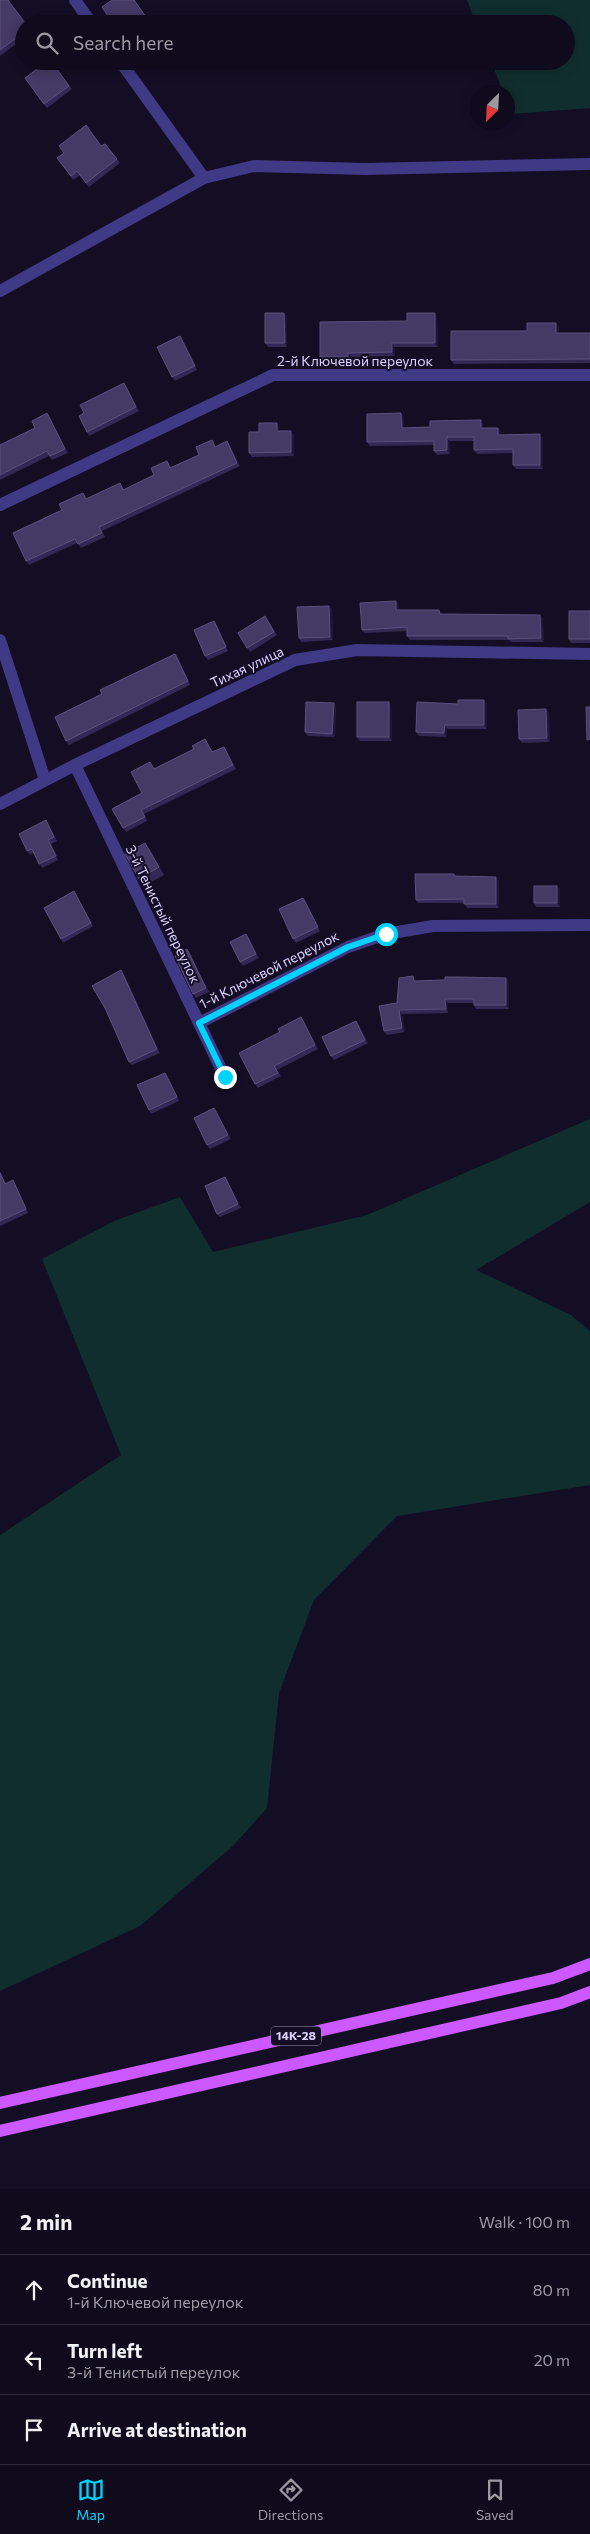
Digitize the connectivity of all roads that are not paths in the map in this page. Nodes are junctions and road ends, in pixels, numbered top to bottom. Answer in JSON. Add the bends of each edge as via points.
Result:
{"nodes":[{"id":1,"x":75,"y":0,"type":"edge"},
{"id":2,"x":86,"y":15,"type":"edge"},
{"id":3,"x":126,"y":70,"type":"edge"},
{"id":4,"x":590,"y":164,"type":"edge"},
{"id":5,"x":204,"y":178,"type":"junction"},
{"id":6,"x":0,"y":291,"type":"edge"},
{"id":7,"x":590,"y":375,"type":"edge"},
{"id":8,"x":0,"y":506,"type":"edge"},
{"id":9,"x":0,"y":640,"type":"edge"},
{"id":10,"x":590,"y":654,"type":"edge"},
{"id":11,"x":75,"y":765,"type":"junction"},
{"id":12,"x":45,"y":780,"type":"junction"},
{"id":13,"x":0,"y":804,"type":"edge"},
{"id":14,"x":590,"y":925,"type":"edge"},
{"id":15,"x":199,"y":1023,"type":"junction"},
{"id":16,"x":225,"y":1077,"type":"dead end"},
{"id":17,"x":590,"y":1964,"type":"edge"},
{"id":18,"x":590,"y":1992,"type":"edge"},
{"id":19,"x":0,"y":2103,"type":"edge"},
{"id":20,"x":0,"y":2131,"type":"edge"}],
"edges":[{"from":1,"to":2,"type":"street"},
{"from":3,"to":5,"type":"street"},
{"from":4,"to":5,"type":"street","via":[[365,169],[254,166]]},
{"from":5,"to":6,"type":"street"},
{"from":7,"to":8,"type":"street","name":"2-й Ключевой переулок","via":[[273,375]]},
{"from":9,"to":12,"type":"street"},
{"from":10,"to":11,"type":"street","name":"Тихая улица","via":[[357,650],[295,660]]},
{"from":11,"to":12,"type":"street","name":"Тихая улица"},
{"from":11,"to":15,"type":"street","name":"3-й Тенистый переулок"},
{"from":12,"to":13,"type":"street","name":"Тихая улица"},
{"from":14,"to":15,"type":"street","name":"1-й Ключевой переулок","via":[[433,926],[386,934],[348,947]]},
{"from":15,"to":16,"type":"street","name":"3-й Тенистый переулок"},
{"from":17,"to":19,"type":"main road","number":"14К-28","via":[[553,1978]]},
{"from":18,"to":20,"type":"main road","number":"14К-28","via":[[560,2003]]}]}
